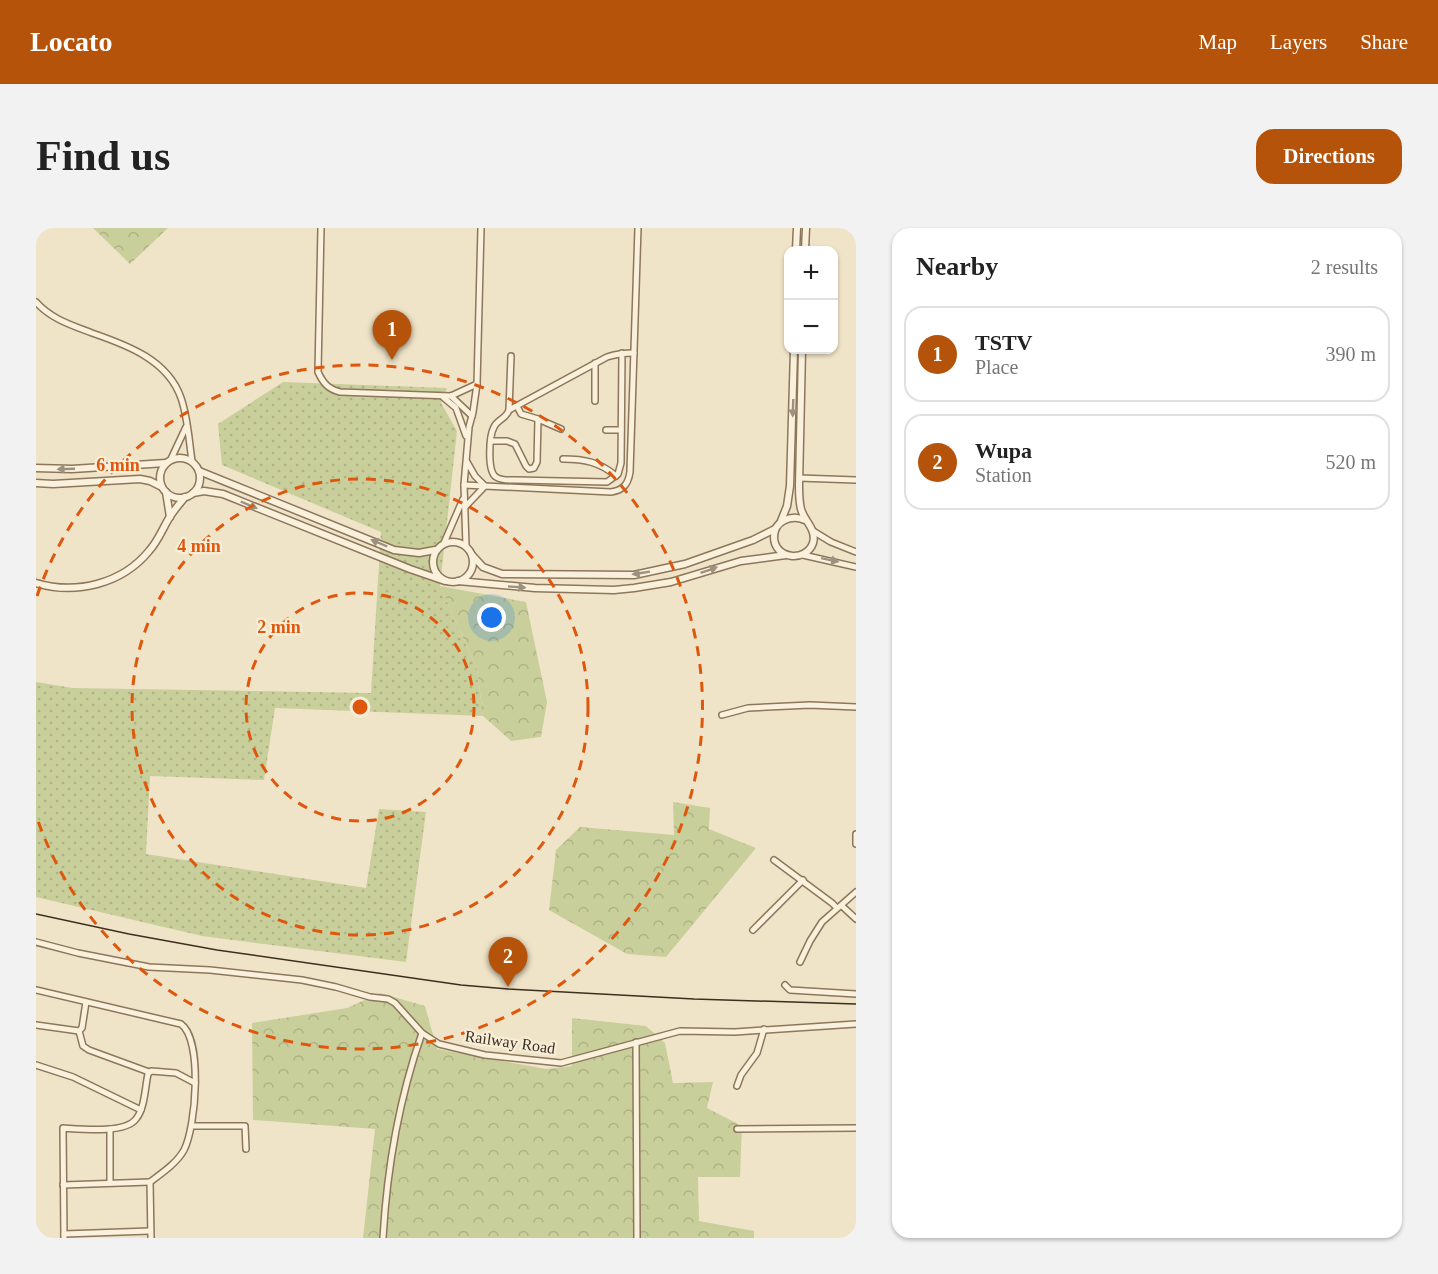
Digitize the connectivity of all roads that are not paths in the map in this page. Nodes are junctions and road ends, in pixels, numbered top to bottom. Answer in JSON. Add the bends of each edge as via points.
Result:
{"nodes":[{"id":1,"x":321,"y":228,"type":"edge"},
{"id":2,"x":481,"y":228,"type":"edge"},
{"id":3,"x":638,"y":228,"type":"edge"},
{"id":4,"x":797,"y":228,"type":"edge"},
{"id":5,"x":806,"y":228,"type":"edge"},
{"id":6,"x":796,"y":246,"type":"edge"},
{"id":7,"x":805,"y":246,"type":"edge"},
{"id":8,"x":36,"y":302,"type":"edge"},
{"id":9,"x":622,"y":353,"type":"junction"},
{"id":10,"x":634,"y":353,"type":"junction"},
{"id":11,"x":794,"y":354,"type":"edge"},
{"id":12,"x":802,"y":354,"type":"edge"},
{"id":13,"x":511,"y":356,"type":"dead end"},
{"id":14,"x":595,"y":363,"type":"junction"},
{"id":15,"x":477,"y":384,"type":"junction"},
{"id":16,"x":441,"y":396,"type":"junction"},
{"id":17,"x":451,"y":396,"type":"junction"},
{"id":18,"x":595,"y":401,"type":"dead end"},
{"id":19,"x":517,"y":406,"type":"junction"},
{"id":20,"x":509,"y":410,"type":"junction"},
{"id":21,"x":472,"y":416,"type":"junction"},
{"id":22,"x":538,"y":419,"type":"junction"},
{"id":23,"x":187,"y":426,"type":"junction"},
{"id":24,"x":561,"y":429,"type":"dead end"},
{"id":25,"x":606,"y":430,"type":"dead end"},
{"id":26,"x":621,"y":430,"type":"junction"},
{"id":27,"x":467,"y":441,"type":"junction"},
{"id":28,"x":490,"y":441,"type":"junction"},
{"id":29,"x":564,"y":459,"type":"dead end"},
{"id":30,"x":466,"y":460,"type":"junction"},
{"id":31,"x":168,"y":461,"type":"junction"},
{"id":32,"x":192,"y":461,"type":"junction"},
{"id":33,"x":36,"y":468,"type":"edge"},
{"id":34,"x":199,"y":471,"type":"junction"},
{"id":35,"x":616,"y":476,"type":"junction"},
{"id":36,"x":799,"y":478,"type":"junction"},
{"id":37,"x":856,"y":480,"type":"edge"},
{"id":38,"x":36,"y":483,"type":"edge"},
{"id":39,"x":464,"y":485,"type":"junction"},
{"id":40,"x":485,"y":486,"type":"junction"},
{"id":41,"x":164,"y":490,"type":"junction"},
{"id":42,"x":193,"y":493,"type":"junction"},
{"id":43,"x":185,"y":497,"type":"junction"},
{"id":44,"x":464,"y":498,"type":"junction"},
{"id":45,"x":465,"y":507,"type":"junction"},
{"id":46,"x":170,"y":517,"type":"junction"},
{"id":47,"x":805,"y":520,"type":"junction"},
{"id":48,"x":782,"y":521,"type":"junction"},
{"id":49,"x":775,"y":529,"type":"junction"},
{"id":50,"x":813,"y":531,"type":"junction"},
{"id":51,"x":444,"y":543,"type":"junction"},
{"id":52,"x":466,"y":546,"type":"junction"},
{"id":53,"x":435,"y":550,"type":"junction"},
{"id":54,"x":856,"y":552,"type":"edge"},
{"id":55,"x":472,"y":555,"type":"junction"},
{"id":56,"x":786,"y":555,"type":"junction"},
{"id":57,"x":803,"y":555,"type":"junction"},
{"id":58,"x":856,"y":567,"type":"edge"},
{"id":59,"x":445,"y":581,"type":"junction"},
{"id":60,"x":458,"y":581,"type":"junction"},
{"id":61,"x":36,"y":583,"type":"edge"},
{"id":62,"x":856,"y":707,"type":"edge"},
{"id":63,"x":722,"y":715,"type":"dead end"},
{"id":64,"x":856,"y":834,"type":"edge"},
{"id":65,"x":856,"y":844,"type":"edge"},
{"id":66,"x":774,"y":860,"type":"dead end"},
{"id":67,"x":803,"y":880,"type":"junction"},
{"id":68,"x":856,"y":892,"type":"edge"},
{"id":69,"x":839,"y":907,"type":"junction"},
{"id":70,"x":856,"y":919,"type":"edge"},
{"id":71,"x":753,"y":930,"type":"dead end"},
{"id":72,"x":36,"y":942,"type":"edge"},
{"id":73,"x":800,"y":962,"type":"dead end"},
{"id":74,"x":785,"y":985,"type":"dead end"},
{"id":75,"x":36,"y":990,"type":"edge"},
{"id":76,"x":856,"y":994,"type":"edge"},
{"id":77,"x":86,"y":1002,"type":"junction"},
{"id":78,"x":856,"y":1024,"type":"edge"},
{"id":79,"x":36,"y":1025,"type":"edge"},
{"id":80,"x":764,"y":1029,"type":"junction"},
{"id":81,"x":79,"y":1031,"type":"junction"},
{"id":82,"x":422,"y":1032,"type":"junction"},
{"id":83,"x":636,"y":1042,"type":"junction"},
{"id":84,"x":36,"y":1065,"type":"edge"},
{"id":85,"x":149,"y":1072,"type":"junction"},
{"id":86,"x":195,"y":1083,"type":"junction"},
{"id":87,"x":737,"y":1086,"type":"dead end"},
{"id":88,"x":141,"y":1110,"type":"junction"},
{"id":89,"x":192,"y":1126,"type":"junction"},
{"id":90,"x":856,"y":1128,"type":"edge"},
{"id":91,"x":110,"y":1129,"type":"junction"},
{"id":92,"x":737,"y":1129,"type":"dead end"},
{"id":93,"x":246,"y":1149,"type":"dead end"},
{"id":94,"x":150,"y":1182,"type":"junction"},
{"id":95,"x":110,"y":1183,"type":"junction"},
{"id":96,"x":63,"y":1185,"type":"junction"},
{"id":97,"x":150,"y":1231,"type":"junction"},
{"id":98,"x":64,"y":1236,"type":"edge"},
{"id":99,"x":151,"y":1238,"type":"edge"},
{"id":100,"x":383,"y":1238,"type":"edge"},
{"id":101,"x":637,"y":1238,"type":"edge"}],
"edges":[{"from":1,"to":16,"type":"street","via":[[318,372],[324,384],[340,392]]},
{"from":2,"to":15,"type":"street"},
{"from":3,"to":10,"type":"street"},
{"from":4,"to":6,"type":"street"},
{"from":5,"to":7,"type":"street"},
{"from":8,"to":23,"type":"street","via":[[67,324],[149,358],[175,384]]},
{"from":9,"to":10,"type":"street"},
{"from":9,"to":14,"type":"street"},
{"from":9,"to":26,"type":"street"},
{"from":10,"to":40,"type":"street","via":[[630,472],[626,486],[611,492]]},
{"from":11,"to":48,"type":"street","one_way":true,"via":[[790,486]]},
{"from":12,"to":36,"type":"street"},
{"from":13,"to":20,"type":"street"},
{"from":14,"to":18,"type":"street"},
{"from":14,"to":19,"type":"street"},
{"from":15,"to":17,"type":"street"},
{"from":15,"to":21,"type":"street"},
{"from":16,"to":17,"type":"street"},
{"from":16,"to":27,"type":"street","via":[[456,408]]},
{"from":17,"to":21,"type":"street"},
{"from":19,"to":20,"type":"street"},
{"from":19,"to":22,"type":"street","via":[[521,414]]},
{"from":20,"to":28,"type":"street","via":[[496,423]]},
{"from":21,"to":27,"type":"street"},
{"from":22,"to":24,"type":"street"},
{"from":22,"to":28,"type":"street","via":[[534,468],[526,466],[515,444]]},
{"from":23,"to":31,"type":"street"},
{"from":23,"to":32,"type":"street"},
{"from":25,"to":26,"type":"street"},
{"from":26,"to":35,"type":"street","via":[[621,463]]},
{"from":27,"to":30,"type":"street"},
{"from":28,"to":35,"type":"street","via":[[490,467],[503,480],[607,482]]},
{"from":29,"to":35,"type":"street","via":[[594,462]]},
{"from":30,"to":39,"type":"street"},
{"from":30,"to":40,"type":"street"},
{"from":31,"to":32,"type":"street"},
{"from":31,"to":33,"type":"street","one_way":true},
{"from":31,"to":41,"type":"street","via":[[160,474]]},
{"from":32,"to":34,"type":"street"},
{"from":34,"to":42,"type":"street","via":[[200,483]]},
{"from":53,"to":34,"type":"street","one_way":true,"via":[[419,554],[394,550]]},
{"from":36,"to":37,"type":"street"},
{"from":36,"to":47,"type":"street","via":[[800,507]]},
{"from":38,"to":41,"type":"street","via":[[140,479]]},
{"from":39,"to":40,"type":"street"},
{"from":39,"to":44,"type":"street"},
{"from":40,"to":45,"type":"street"},
{"from":41,"to":43,"type":"street","via":[[178,498]]},
{"from":41,"to":46,"type":"street"},
{"from":42,"to":43,"type":"street"},
{"from":42,"to":59,"type":"street","one_way":true,"via":[[223,494]]},
{"from":43,"to":46,"type":"street"},
{"from":44,"to":45,"type":"street"},
{"from":44,"to":51,"type":"street"},
{"from":45,"to":52,"type":"street"},
{"from":46,"to":61,"type":"street","via":[[150,551],[120,574],[74,589]]},
{"from":47,"to":48,"type":"street","via":[[793,517]]},
{"from":47,"to":50,"type":"street"},
{"from":48,"to":49,"type":"street"},
{"from":49,"to":55,"type":"street","one_way":true,"via":[[685,564],[634,575],[502,574],[483,567]]},
{"from":49,"to":56,"type":"street","via":[[777,548]]},
{"from":50,"to":54,"type":"street"},
{"from":50,"to":57,"type":"street","via":[[813,542]]},
{"from":51,"to":52,"type":"street","via":[[452,541]]},
{"from":51,"to":53,"type":"street"},
{"from":52,"to":55,"type":"street"},
{"from":53,"to":59,"type":"street","via":[[433,568]]},
{"from":55,"to":60,"type":"street","via":[[469,574]]},
{"from":56,"to":57,"type":"street"},
{"from":60,"to":56,"type":"street","one_way":true,"via":[[614,590],[671,582],[723,565]]},
{"from":57,"to":58,"type":"street","one_way":true},
{"from":59,"to":60,"type":"street"},
{"from":62,"to":63,"type":"street","via":[[754,707]]},
{"from":64,"to":65,"type":"street"},
{"from":66,"to":67,"type":"street"},
{"from":67,"to":69,"type":"street"},
{"from":67,"to":71,"type":"street"},
{"from":68,"to":69,"type":"street"},
{"from":69,"to":70,"type":"street"},
{"from":69,"to":73,"type":"street","via":[[816,932]]},
{"from":72,"to":82,"type":"street","name":"Railway Road","via":[[149,967],[302,980],[388,999]]},
{"from":74,"to":76,"type":"street","via":[[790,990]]},
{"from":75,"to":77,"type":"street"},
{"from":77,"to":81,"type":"street"},
{"from":77,"to":86,"type":"street","via":[[181,1024],[190,1038]]},
{"from":78,"to":80,"type":"street","name":"Railway Road"},
{"from":79,"to":81,"type":"street"},
{"from":80,"to":83,"type":"street","name":"Railway Road","via":[[680,1031]]},
{"from":80,"to":87,"type":"street","via":[[758,1053]]},
{"from":81,"to":85,"type":"street","via":[[83,1046],[89,1050]]},
{"from":82,"to":83,"type":"street","name":"Railway Road","via":[[439,1044],[485,1055],[561,1063]]},
{"from":82,"to":100,"type":"street","via":[[399,1112]]},
{"from":83,"to":101,"type":"street"},
{"from":84,"to":88,"type":"street","via":[[73,1077]]},
{"from":85,"to":86,"type":"street","via":[[176,1073]]},
{"from":85,"to":88,"type":"street"},
{"from":86,"to":89,"type":"street"},
{"from":88,"to":91,"type":"street","via":[[136,1121]]},
{"from":89,"to":93,"type":"street","via":[[245,1126]]},
{"from":89,"to":94,"type":"street","via":[[180,1156]]},
{"from":90,"to":92,"type":"street"},
{"from":91,"to":95,"type":"street"},
{"from":91,"to":96,"type":"street","via":[[63,1128]]},
{"from":94,"to":95,"type":"street"},
{"from":94,"to":97,"type":"street"},
{"from":95,"to":96,"type":"street"},
{"from":96,"to":98,"type":"street"},
{"from":97,"to":98,"type":"street"},
{"from":97,"to":99,"type":"street"}]}
